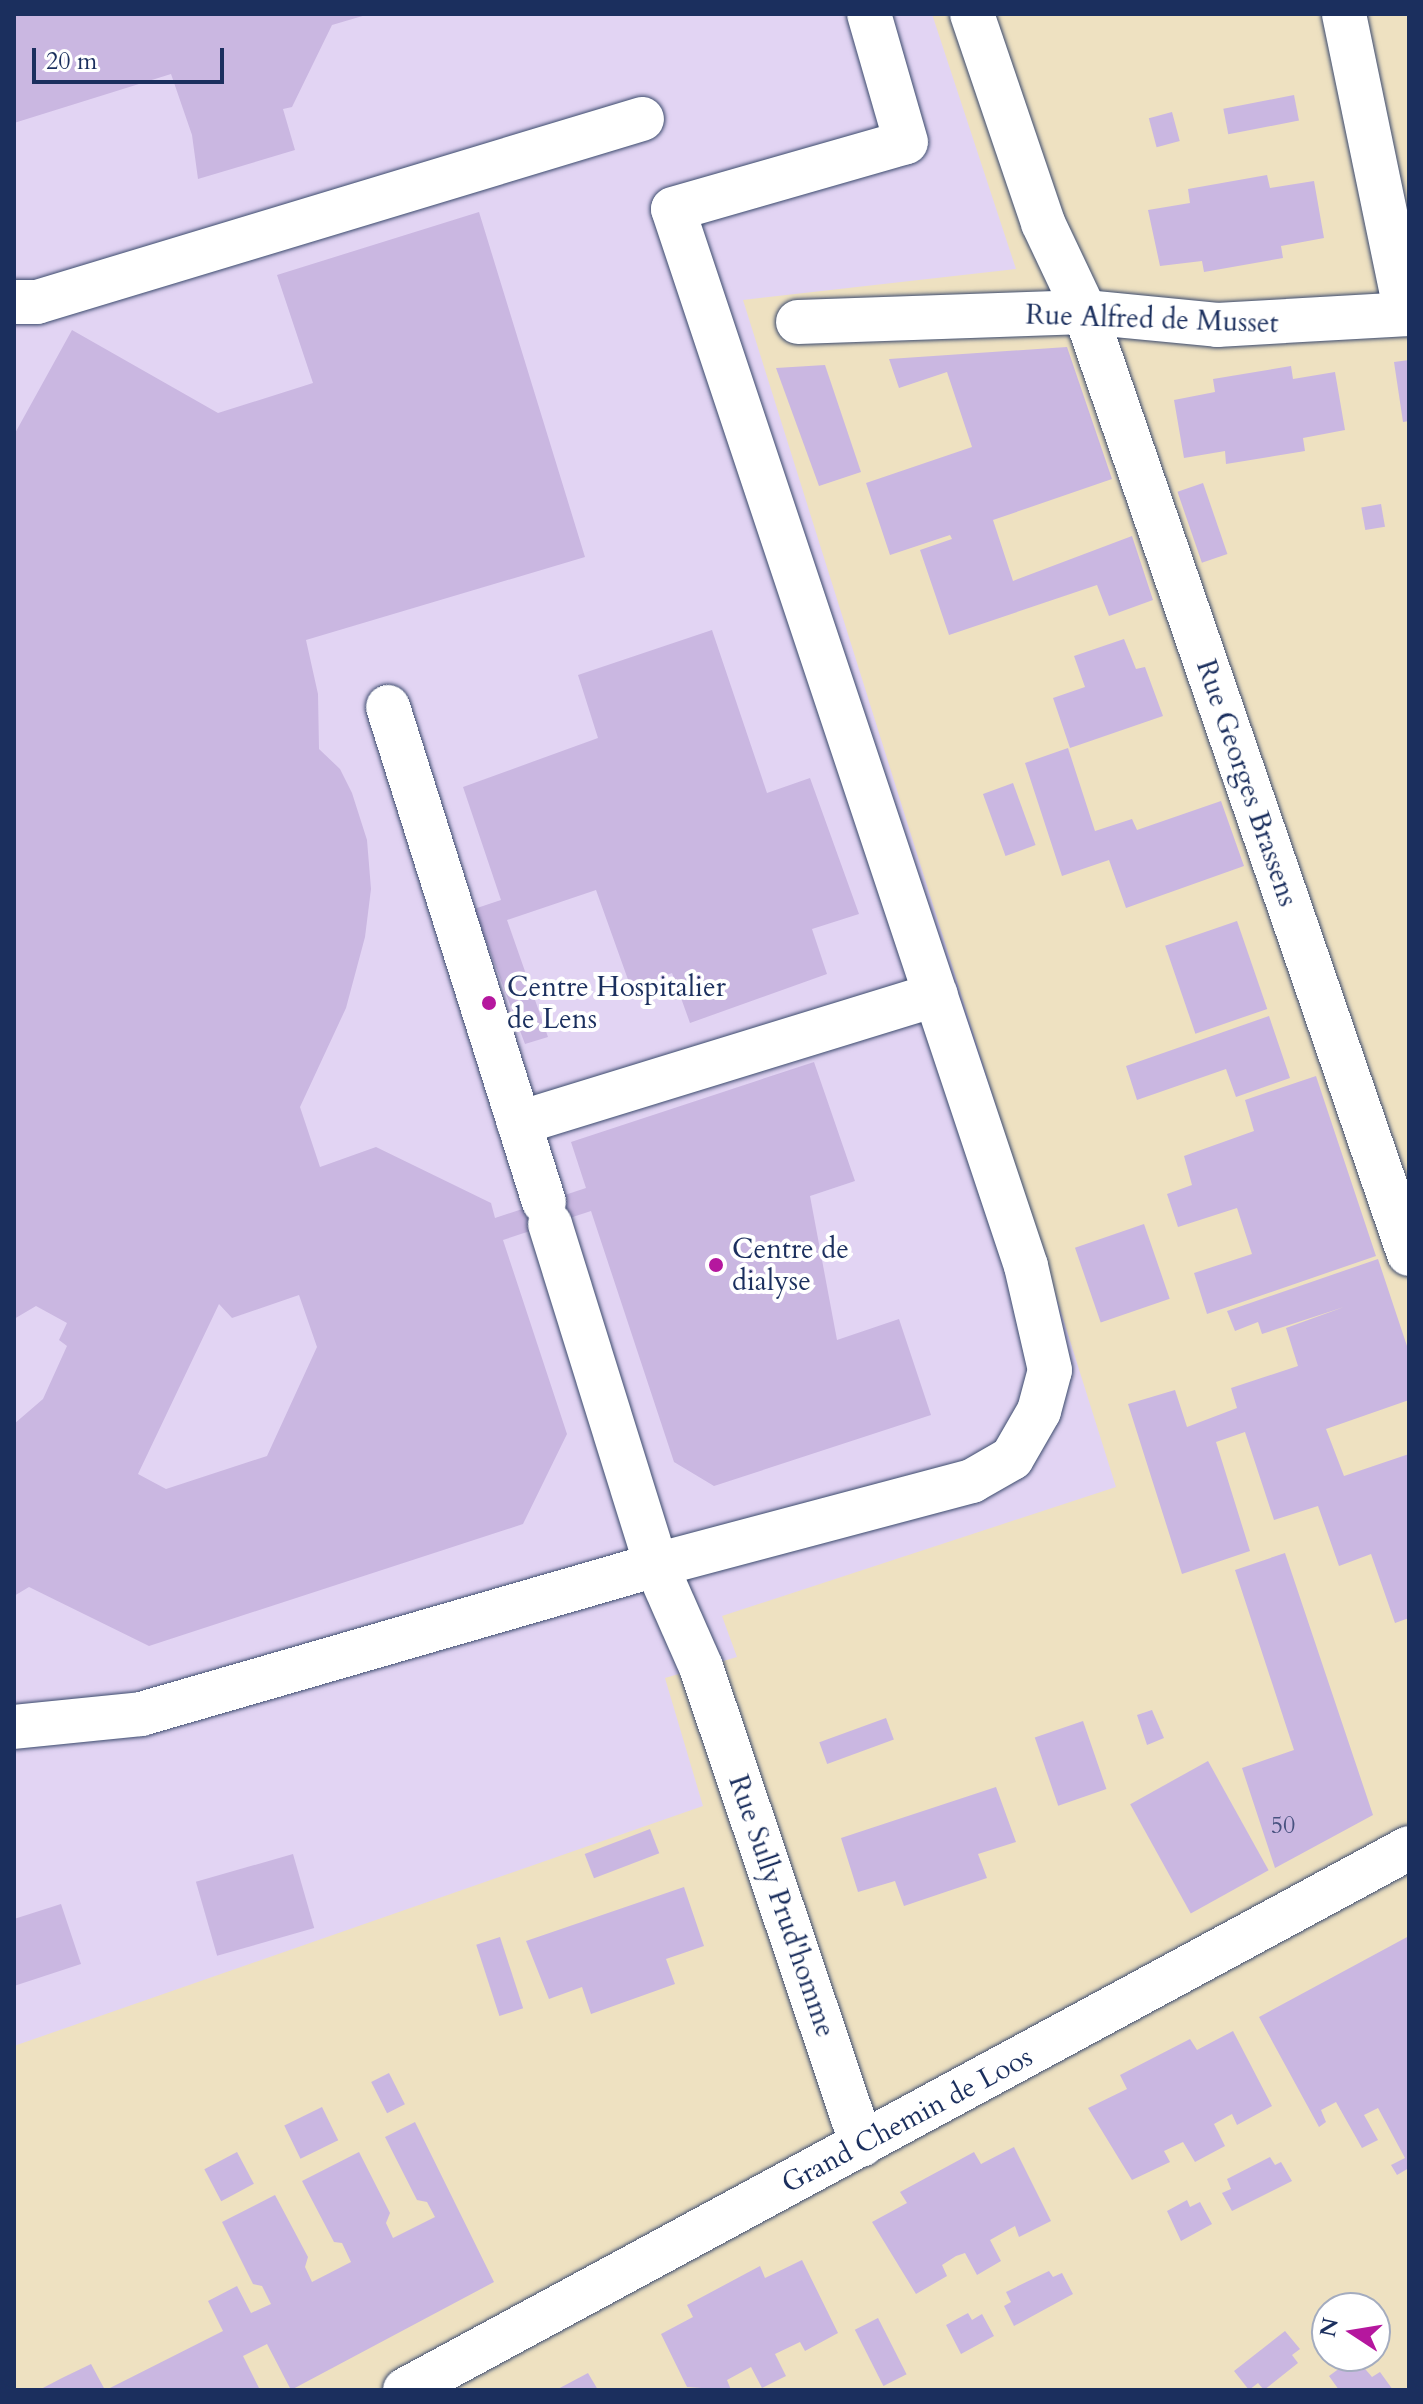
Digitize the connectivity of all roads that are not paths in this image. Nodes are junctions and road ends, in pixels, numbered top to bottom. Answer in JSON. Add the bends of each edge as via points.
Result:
{"nodes":[{"id":1,"x":869,"y":14,"type":"edge"},
{"id":2,"x":972,"y":14,"type":"edge"},
{"id":3,"x":1344,"y":14,"type":"edge"},
{"id":4,"x":642,"y":119,"type":"dead end"},
{"id":5,"x":14,"y":302,"type":"edge"},
{"id":6,"x":1085,"y":312,"type":"junction"},
{"id":7,"x":1408,"y":314,"type":"edge"},
{"id":8,"x":798,"y":322,"type":"dead end"},
{"id":9,"x":388,"y":707,"type":"dead end"},
{"id":10,"x":936,"y":995,"type":"junction"},
{"id":11,"x":519,"y":1123,"type":"junction"},
{"id":12,"x":1409,"y":1254,"type":"edge"},
{"id":13,"x":656,"y":1565,"type":"junction"},
{"id":14,"x":14,"y":1727,"type":"edge"},
{"id":15,"x":1409,"y":1848,"type":"edge"},
{"id":16,"x":862,"y":2145,"type":"junction"},
{"id":17,"x":405,"y":2390,"type":"edge"}],
"edges":[{"from":1,"to":10,"type":"street","via":[[906,142],[673,209]]},
{"from":2,"to":6,"type":"street","name":"Rue Georges Brassens","via":[[1043,223]]},
{"from":3,"to":7,"type":"street"},
{"from":4,"to":5,"type":"street","via":[[37,302]]},
{"from":6,"to":7,"type":"street","name":"Rue Alfred de Musset","via":[[1217,325]]},
{"from":6,"to":8,"type":"street","name":"Rue Alfred de Musset"},
{"from":6,"to":12,"type":"street","name":"Rue Georges Brassens"},
{"from":9,"to":11,"type":"street","name":"Rue Sully Prud'homme"},
{"from":10,"to":11,"type":"street"},
{"from":10,"to":13,"type":"street","via":[[1026,1266],[1050,1370],[1039,1411],[1012,1458],[972,1481]]},
{"from":11,"to":13,"type":"street","name":"Rue Sully Prud'homme"},
{"from":13,"to":14,"type":"street","via":[[141,1714]]},
{"from":13,"to":16,"type":"street","name":"Rue Sully Prud'homme","via":[[701,1667]]},
{"from":15,"to":16,"type":"street","name":"Grand Chemin de Loos"},
{"from":16,"to":17,"type":"street","name":"Grand Chemin de Loos"}]}
